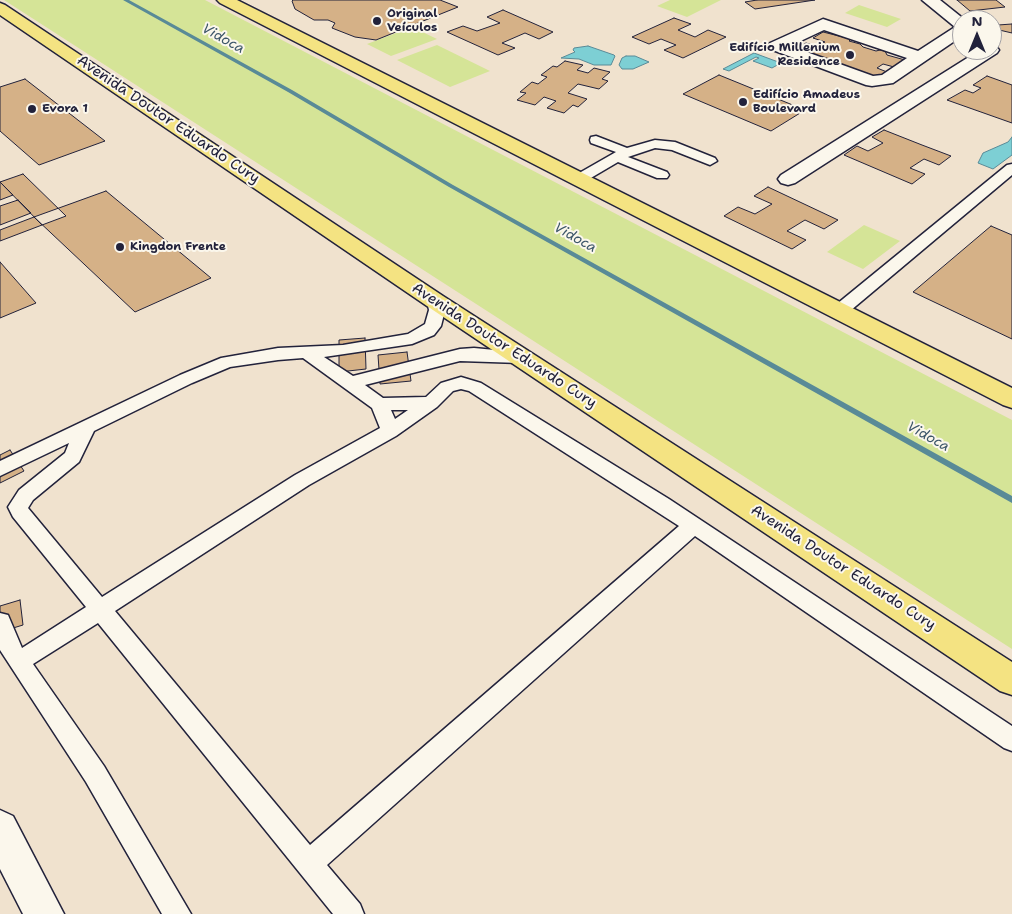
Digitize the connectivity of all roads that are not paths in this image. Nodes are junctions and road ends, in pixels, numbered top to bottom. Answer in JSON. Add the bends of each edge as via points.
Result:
{"nodes":[{"id":1,"x":225,"y":0,"type":"edge"},
{"id":2,"x":930,"y":0,"type":"edge"},
{"id":3,"x":0,"y":8,"type":"edge"},
{"id":4,"x":952,"y":19,"type":"edge"},
{"id":5,"x":952,"y":34,"type":"edge"},
{"id":6,"x":919,"y":57,"type":"junction"},
{"id":7,"x":977,"y":60,"type":"edge"},
{"id":8,"x":596,"y":140,"type":"dead end"},
{"id":9,"x":622,"y":155,"type":"junction"},
{"id":10,"x":710,"y":161,"type":"dead end"},
{"id":11,"x":1012,"y":168,"type":"edge"},
{"id":12,"x":662,"y":176,"type":"dead end"},
{"id":13,"x":579,"y":179,"type":"junction"},
{"id":14,"x":788,"y":179,"type":"dead end"},
{"id":15,"x":435,"y":301,"type":"junction"},
{"id":16,"x":838,"y":312,"type":"junction"},
{"id":17,"x":306,"y":352,"type":"junction"},
{"id":18,"x":520,"y":357,"type":"junction"},
{"id":19,"x":427,"y":364,"type":"junction"},
{"id":20,"x":350,"y":384,"type":"junction"},
{"id":21,"x":448,"y":387,"type":"junction"},
{"id":22,"x":1012,"y":399,"type":"edge"},
{"id":23,"x":379,"y":404,"type":"junction"},
{"id":24,"x":431,"y":404,"type":"junction"},
{"id":25,"x":87,"y":426,"type":"junction"},
{"id":26,"x":390,"y":431,"type":"junction"},
{"id":27,"x":0,"y":469,"type":"edge"},
{"id":28,"x":693,"y":526,"type":"junction"},
{"id":29,"x":101,"y":609,"type":"junction"},
{"id":30,"x":0,"y":622,"type":"edge"},
{"id":31,"x":20,"y":661,"type":"junction"},
{"id":32,"x":1012,"y":680,"type":"edge"},
{"id":33,"x":1012,"y":740,"type":"edge"},
{"id":34,"x":0,"y":828,"type":"edge"},
{"id":35,"x":309,"y":863,"type":"junction"},
{"id":36,"x":44,"y":914,"type":"edge"},
{"id":37,"x":177,"y":914,"type":"edge"},
{"id":38,"x":350,"y":914,"type":"edge"}],
"edges":[{"from":1,"to":13,"type":"main road"},
{"from":2,"to":4,"type":"street"},
{"from":3,"to":15,"type":"main road","name":"Avenida Doutor Eduardo Cury"},
{"from":5,"to":6,"type":"street"},
{"from":6,"to":6,"type":"street","via":[[887,79],[872,81],[776,46],[823,24]]},
{"from":7,"to":14,"type":"street"},
{"from":8,"to":9,"type":"lane"},
{"from":9,"to":10,"type":"lane","via":[[644,146],[665,144]]},
{"from":9,"to":12,"type":"lane"},
{"from":9,"to":13,"type":"lane"},
{"from":11,"to":16,"type":"lane"},
{"from":13,"to":16,"type":"main road"},
{"from":15,"to":17,"type":"lane","via":[[437,310],[433,326],[412,339],[343,350]]},
{"from":15,"to":18,"type":"main road","name":"Avenida Doutor Eduardo Cury"},
{"from":16,"to":22,"type":"main road"},
{"from":17,"to":20,"type":"lane"},
{"from":17,"to":25,"type":"lane","via":[[215,366]]},
{"from":18,"to":19,"type":"lane","via":[[474,354]]},
{"from":18,"to":32,"type":"main road","name":"Avenida Doutor Eduardo Cury"},
{"from":19,"to":20,"type":"lane"},
{"from":19,"to":21,"type":"lane"},
{"from":20,"to":23,"type":"lane"},
{"from":21,"to":24,"type":"lane"},
{"from":21,"to":28,"type":"lane","via":[[461,382],[475,387]]},
{"from":23,"to":24,"type":"lane"},
{"from":23,"to":26,"type":"lane"},
{"from":24,"to":26,"type":"lane"},
{"from":25,"to":27,"type":"lane"},
{"from":25,"to":29,"type":"lane","via":[[72,457],[26,495],[18,507]]},
{"from":26,"to":29,"type":"lane","via":[[302,480]]},
{"from":28,"to":33,"type":"lane"},
{"from":28,"to":35,"type":"lane"},
{"from":29,"to":31,"type":"lane"},
{"from":29,"to":35,"type":"lane"},
{"from":30,"to":31,"type":"lane","via":[[9,646]]},
{"from":31,"to":37,"type":"lane","via":[[95,774]]},
{"from":34,"to":36,"type":"street"},
{"from":35,"to":38,"type":"lane"}]}
